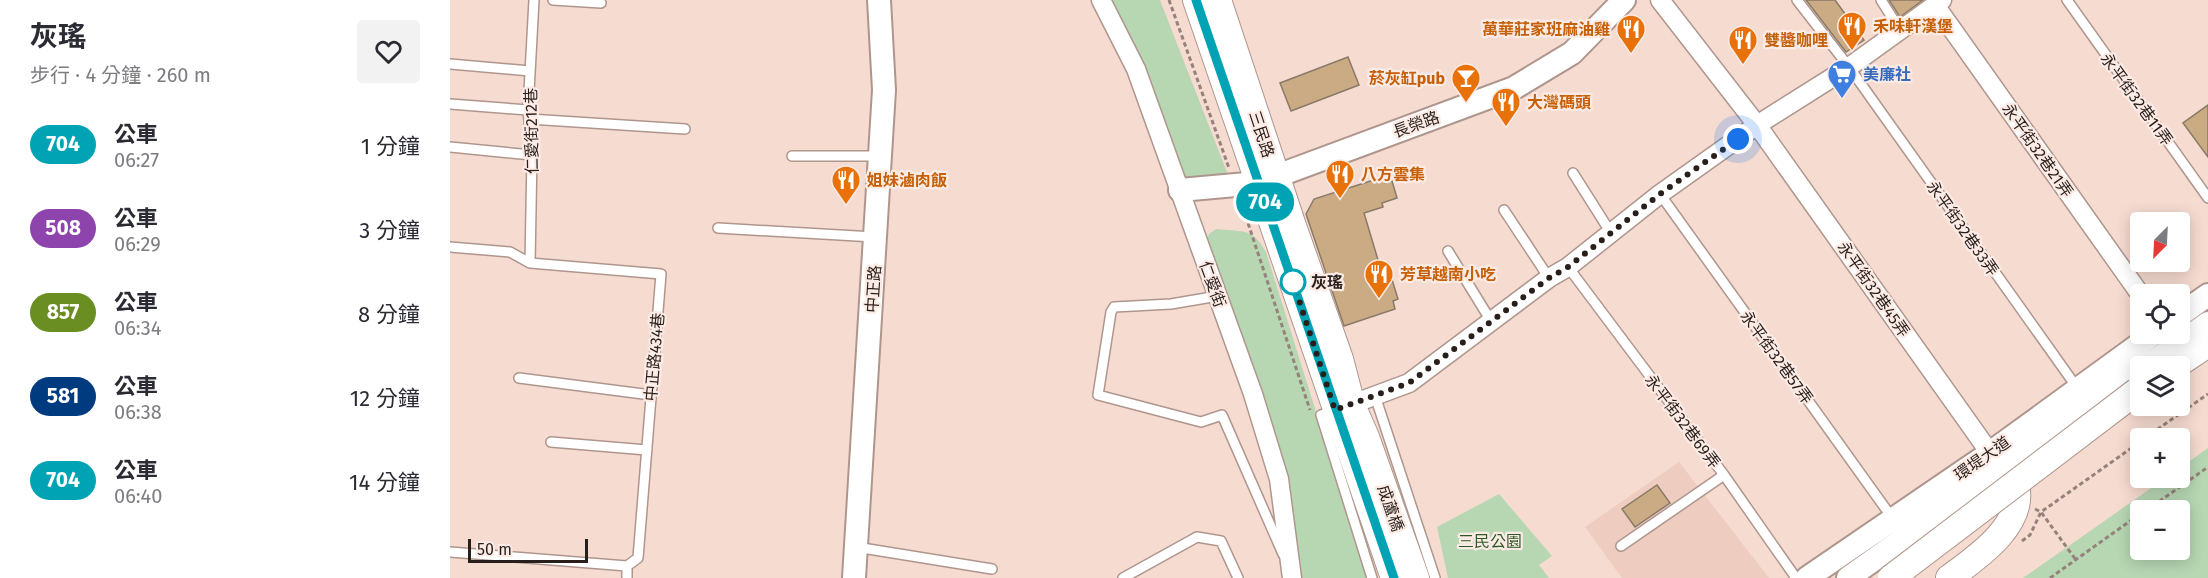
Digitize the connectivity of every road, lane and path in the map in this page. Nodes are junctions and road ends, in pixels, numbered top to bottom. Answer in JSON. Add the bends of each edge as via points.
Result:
{"nodes":[{"id":1,"x":534,"y":0,"type":"edge"},
{"id":2,"x":554,"y":0,"type":"edge"},
{"id":3,"x":879,"y":0,"type":"edge"},
{"id":4,"x":1101,"y":0,"type":"edge"},
{"id":5,"x":1196,"y":0,"type":"edge"},
{"id":6,"x":1218,"y":0,"type":"edge"},
{"id":7,"x":1624,"y":0,"type":"edge"},
{"id":8,"x":1660,"y":0,"type":"edge"},
{"id":9,"x":1797,"y":0,"type":"edge"},
{"id":10,"x":1881,"y":0,"type":"edge"},
{"id":11,"x":2067,"y":0,"type":"edge"},
{"id":12,"x":601,"y":3,"type":"dead end"},
{"id":13,"x":1939,"y":3,"type":"edge"},
{"id":14,"x":1900,"y":30,"type":"junction"},
{"id":15,"x":450,"y":64,"type":"edge"},
{"id":16,"x":1849,"y":67,"type":"junction"},
{"id":17,"x":530,"y":71,"type":"junction"},
{"id":18,"x":450,"y":104,"type":"edge"},
{"id":19,"x":529,"y":115,"type":"junction"},
{"id":20,"x":1757,"y":125,"type":"junction"},
{"id":21,"x":685,"y":129,"type":"dead end"},
{"id":22,"x":450,"y":147,"type":"edge"},
{"id":23,"x":532,"y":155,"type":"junction"},
{"id":24,"x":792,"y":156,"type":"dead end"},
{"id":25,"x":880,"y":156,"type":"junction"},
{"id":26,"x":1573,"y":173,"type":"dead end"},
{"id":27,"x":1267,"y":179,"type":"junction"},
{"id":28,"x":1180,"y":190,"type":"junction"},
{"id":29,"x":1660,"y":194,"type":"junction"},
{"id":30,"x":2208,"y":198,"type":"edge"},
{"id":31,"x":1504,"y":210,"type":"dead end"},
{"id":32,"x":718,"y":228,"type":"dead end"},
{"id":33,"x":1611,"y":233,"type":"junction"},
{"id":34,"x":876,"y":237,"type":"junction"},
{"id":35,"x":450,"y":247,"type":"edge"},
{"id":36,"x":1448,"y":251,"type":"dead end"},
{"id":37,"x":530,"y":263,"type":"junction"},
{"id":38,"x":1568,"y":267,"type":"junction"},
{"id":39,"x":1549,"y":278,"type":"junction"},
{"id":40,"x":2133,"y":284,"type":"edge"},
{"id":41,"x":2208,"y":295,"type":"edge"},
{"id":42,"x":1218,"y":296,"type":"junction"},
{"id":43,"x":2190,"y":308,"type":"edge"},
{"id":44,"x":1491,"y":321,"type":"junction"},
{"id":45,"x":2208,"y":323,"type":"edge"},
{"id":46,"x":2140,"y":344,"type":"edge"},
{"id":47,"x":2208,"y":344,"type":"edge"},
{"id":48,"x":2161,"y":356,"type":"edge"},
{"id":49,"x":2190,"y":356,"type":"edge"},
{"id":50,"x":519,"y":378,"type":"dead end"},
{"id":51,"x":2078,"y":389,"type":"junction"},
{"id":52,"x":2130,"y":389,"type":"edge"},
{"id":53,"x":2130,"y":392,"type":"edge"},
{"id":54,"x":2208,"y":394,"type":"edge"},
{"id":55,"x":651,"y":395,"type":"junction"},
{"id":56,"x":1354,"y":404,"type":"junction"},
{"id":57,"x":2159,"y":428,"type":"edge"},
{"id":58,"x":551,"y":442,"type":"dead end"},
{"id":59,"x":1357,"y":442,"type":"junction"},
{"id":60,"x":2130,"y":448,"type":"edge"},
{"id":61,"x":647,"y":450,"type":"junction"},
{"id":62,"x":1997,"y":460,"type":"junction"},
{"id":63,"x":2208,"y":466,"type":"edge"},
{"id":64,"x":1724,"y":475,"type":"junction"},
{"id":65,"x":2161,"y":500,"type":"edge"},
{"id":66,"x":2041,"y":512,"type":"junction"},
{"id":67,"x":1893,"y":519,"type":"junction"},
{"id":68,"x":2037,"y":519,"type":"dead end"},
{"id":69,"x":2130,"y":521,"type":"edge"},
{"id":70,"x":1621,"y":546,"type":"dead end"},
{"id":71,"x":856,"y":547,"type":"junction"},
{"id":72,"x":450,"y":552,"type":"edge"},
{"id":73,"x":2076,"y":560,"type":"junction"},
{"id":74,"x":627,"y":566,"type":"junction"},
{"id":75,"x":992,"y":570,"type":"dead end"},
{"id":76,"x":1292,"y":576,"type":"edge"},
{"id":77,"x":627,"y":578,"type":"edge"},
{"id":78,"x":854,"y":578,"type":"edge"},
{"id":79,"x":1123,"y":578,"type":"edge"},
{"id":80,"x":1238,"y":578,"type":"edge"},
{"id":81,"x":1372,"y":578,"type":"edge"},
{"id":82,"x":1394,"y":578,"type":"edge"},
{"id":83,"x":1416,"y":578,"type":"edge"},
{"id":84,"x":1435,"y":578,"type":"edge"},
{"id":85,"x":1796,"y":578,"type":"edge"},
{"id":86,"x":1807,"y":578,"type":"edge"},
{"id":87,"x":1848,"y":578,"type":"edge"},
{"id":88,"x":1891,"y":578,"type":"edge"},
{"id":89,"x":1949,"y":578,"type":"edge"},
{"id":90,"x":2050,"y":578,"type":"edge"}],
"edges":[{"from":1,"to":17,"type":"lane","name":"仁愛街212巷"},
{"from":2,"to":12,"type":"lane"},
{"from":3,"to":25,"type":"street","name":"中正路","via":[[884,90]]},
{"from":4,"to":28,"type":"street","name":"仁愛街","via":[[1136,69]]},
{"from":5,"to":27,"type":"main road","name":"三民路"},
{"from":6,"to":27,"type":"main road","name":"三民路"},
{"from":7,"to":27,"type":"street","name":"長榮路","via":[[1572,53],[1514,88]]},
{"from":8,"to":20,"type":"street","name":"永平街32巷45弄"},
{"from":9,"to":16,"type":"lane","name":"永平街32巷33弄"},
{"from":10,"to":14,"type":"lane"},
{"from":11,"to":30,"type":"lane","name":"永平街32巷11弄"},
{"from":13,"to":14,"type":"street"},
{"from":13,"to":40,"type":"street","name":"永平街32巷21弄"},
{"from":14,"to":16,"type":"street"},
{"from":15,"to":17,"type":"lane"},
{"from":16,"to":20,"type":"street"},
{"from":16,"to":51,"type":"lane","name":"永平街32巷33弄"},
{"from":17,"to":19,"type":"lane","name":"仁愛街212巷"},
{"from":18,"to":19,"type":"lane"},
{"from":19,"to":21,"type":"lane"},
{"from":19,"to":23,"type":"lane","name":"仁愛街212巷"},
{"from":20,"to":29,"type":"street"},
{"from":20,"to":62,"type":"street","name":"永平街32巷45弄"},
{"from":22,"to":23,"type":"lane"},
{"from":23,"to":37,"type":"lane","name":"仁愛街212巷"},
{"from":24,"to":25,"type":"lane"},
{"from":25,"to":34,"type":"street","name":"中正路"},
{"from":26,"to":33,"type":"lane"},
{"from":27,"to":28,"type":"street","name":"長榮路"},
{"from":27,"to":56,"type":"main road","name":"三民路","via":[[1340,359]]},
{"from":28,"to":42,"type":"street","name":"仁愛街"},
{"from":29,"to":33,"type":"street"},
{"from":29,"to":67,"type":"lane","name":"永平街32巷57弄"},
{"from":31,"to":39,"type":"lane"},
{"from":32,"to":34,"type":"lane"},
{"from":33,"to":38,"type":"street"},
{"from":34,"to":71,"type":"street","name":"中正路"},
{"from":35,"to":37,"type":"lane","via":[[510,252]]},
{"from":36,"to":44,"type":"lane"},
{"from":37,"to":55,"type":"lane","name":"中正路434巷","via":[[661,274]]},
{"from":38,"to":39,"type":"street"},
{"from":38,"to":64,"type":"lane","name":"永平街32巷69弄"},
{"from":39,"to":44,"type":"street"},
{"from":41,"to":43,"type":"street"},
{"from":42,"to":76,"type":"street","name":"仁愛街","via":[[1279,479]]},
{"from":42,"to":76,"type":"lane","via":[[1171,304],[1114,307],[1110,312],[1098,395],[1201,422],[1222,415]]},
{"from":44,"to":56,"type":"street","via":[[1409,383]]},
{"from":45,"to":48,"type":"street"},
{"from":46,"to":51,"type":"street","name":"環堤大道"},
{"from":47,"to":49,"type":"main road"},
{"from":50,"to":55,"type":"lane"},
{"from":51,"to":62,"type":"street","name":"環堤大道"},
{"from":52,"to":62,"type":"street","name":"環堤大道"},
{"from":53,"to":88,"type":"main road","bridge":true},
{"from":54,"to":57,"type":"path"},
{"from":55,"to":61,"type":"lane","name":"中正路434巷"},
{"from":56,"to":59,"type":"main road","name":"三民路"},
{"from":56,"to":81,"type":"lane","via":[[1321,415]]},
{"from":56,"to":84,"type":"lane"},
{"from":58,"to":61,"type":"lane"},
{"from":59,"to":82,"type":"main road","name":"成蘆橋"},
{"from":59,"to":83,"type":"main road","name":"成蘆橋"},
{"from":60,"to":66,"type":"path"},
{"from":61,"to":74,"type":"lane","name":"中正路434巷","via":[[638,558]]},
{"from":62,"to":67,"type":"street","name":"環堤大道"},
{"from":62,"to":87,"type":"street","name":"環堤大道"},
{"from":62,"to":89,"type":"main road","via":[[2016,485],[2015,512],[2002,534]]},
{"from":63,"to":65,"type":"path"},
{"from":64,"to":70,"type":"lane"},
{"from":64,"to":85,"type":"lane","name":"永平街32巷69弄"},
{"from":66,"to":68,"type":"path"},
{"from":66,"to":73,"type":"path"},
{"from":67,"to":86,"type":"street","name":"環堤大道"},
{"from":69,"to":73,"type":"path"},
{"from":71,"to":75,"type":"lane"},
{"from":71,"to":78,"type":"street","name":"中正路"},
{"from":72,"to":74,"type":"lane"},
{"from":73,"to":90,"type":"path"},
{"from":74,"to":77,"type":"lane"},
{"from":79,"to":80,"type":"lane","via":[[1197,537],[1221,541]]}]}
